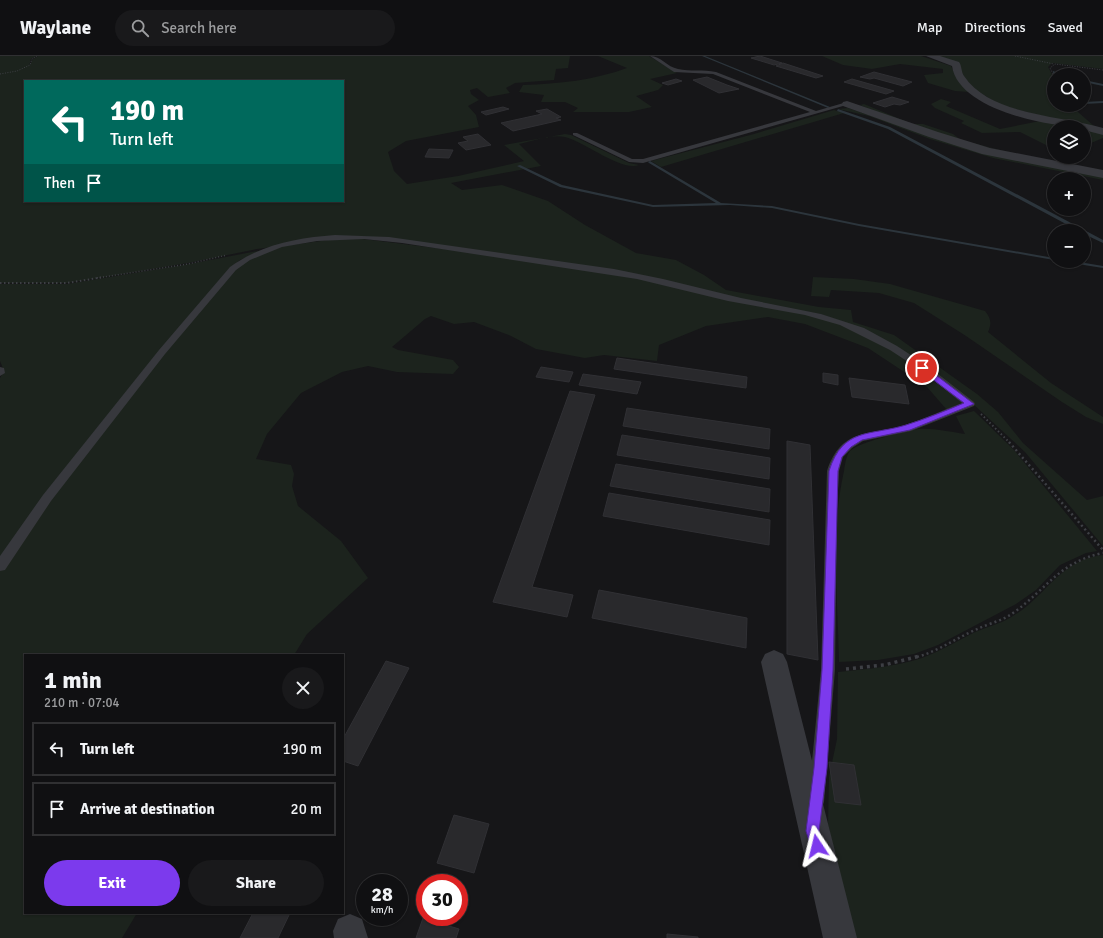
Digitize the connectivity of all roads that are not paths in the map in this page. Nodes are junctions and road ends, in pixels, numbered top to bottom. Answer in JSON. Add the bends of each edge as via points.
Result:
{"nodes":[{"id":1,"x":652,"y":56,"type":"edge"},
{"id":2,"x":931,"y":56,"type":"edge"},
{"id":3,"x":847,"y":104,"type":"joint"},
{"id":4,"x":814,"y":112,"type":"junction"},
{"id":5,"x":1103,"y":132,"type":"edge"},
{"id":6,"x":575,"y":134,"type":"dead end"},
{"id":7,"x":1103,"y":174,"type":"edge"},
{"id":8,"x":0,"y":566,"type":"edge"},
{"id":9,"x":774,"y":662,"type":"dead end"},
{"id":10,"x":813,"y":831,"type":"junction"},
{"id":11,"x":840,"y":938,"type":"edge"}],
"edges":[{"from":1,"to":4,"type":"lane","via":[[676,71],[714,73]]},
{"from":2,"to":5,"type":"street","via":[[956,64],[960,78],[973,92],[987,101],[1024,114],[1088,126]]},
{"from":3,"to":4,"type":"lane"},
{"from":3,"to":7,"type":"street","via":[[985,150],[1022,160]]},
{"from":4,"to":6,"type":"lane","via":[[637,162]]},
{"from":8,"to":10,"type":"lane","via":[[46,498],[230,270],[242,261],[268,249],[302,242],[355,237],[499,254],[638,276],[741,301],[819,315],[873,336],[899,351],[970,404],[907,428],[860,438],[848,445],[838,456],[833,471],[831,510],[828,670],[821,768]]},
{"from":9,"to":10,"type":"street"},
{"from":10,"to":11,"type":"street"}]}
